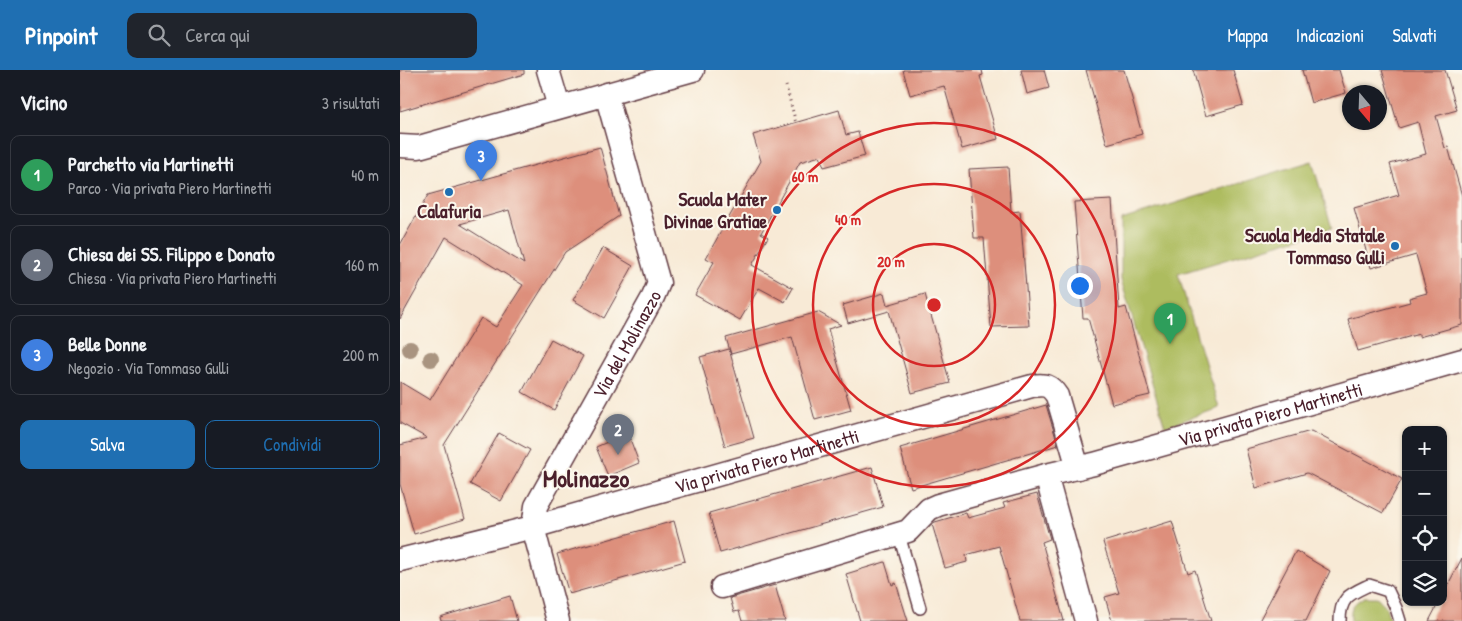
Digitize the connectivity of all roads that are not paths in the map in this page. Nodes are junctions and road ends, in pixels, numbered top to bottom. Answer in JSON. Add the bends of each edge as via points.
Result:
{"nodes":[{"id":1,"x":548,"y":70,"type":"edge"},
{"id":2,"x":693,"y":70,"type":"edge"},
{"id":3,"x":606,"y":94,"type":"junction"},
{"id":4,"x":559,"y":107,"type":"junction"},
{"id":5,"x":409,"y":146,"type":"edge"},
{"id":6,"x":400,"y":164,"type":"edge"},
{"id":7,"x":1462,"y":360,"type":"edge"},
{"id":8,"x":1078,"y":468,"type":"junction"},
{"id":9,"x":1046,"y":475,"type":"junction"},
{"id":10,"x":533,"y":526,"type":"junction"},
{"id":11,"x":899,"y":535,"type":"junction"},
{"id":12,"x":400,"y":560,"type":"edge"},
{"id":13,"x":722,"y":586,"type":"dead end"},
{"id":14,"x":920,"y":608,"type":"dead end"},
{"id":15,"x":558,"y":621,"type":"edge"},
{"id":16,"x":1086,"y":621,"type":"edge"},
{"id":17,"x":1340,"y":621,"type":"edge"},
{"id":18,"x":1400,"y":621,"type":"edge"}],
"edges":[{"from":1,"to":4,"type":"street"},
{"from":2,"to":3,"type":"street"},
{"from":3,"to":4,"type":"street"},
{"from":3,"to":10,"type":"street","name":"Via del Molinazzo","via":[[657,274],[658,289],[536,506]]},
{"from":4,"to":5,"type":"street"},
{"from":5,"to":6,"type":"street"},
{"from":7,"to":8,"type":"street","name":"Via privata Piero Martinetti"},
{"from":8,"to":9,"type":"street","name":"Via privata Piero Martinetti"},
{"from":8,"to":10,"type":"street","name":"Via privata Piero Martinetti","via":[[1057,396],[1051,387],[1043,384]]},
{"from":9,"to":11,"type":"street","name":"Via privata Piero Martinetti","via":[[938,505]]},
{"from":9,"to":16,"type":"street"},
{"from":10,"to":12,"type":"street","name":"Via privata Piero Martinetti"},
{"from":10,"to":15,"type":"street"},
{"from":11,"to":13,"type":"street","name":"Via privata Piero Martinetti"},
{"from":11,"to":14,"type":"lane"},
{"from":17,"to":18,"type":"lane","via":[[1342,606],[1350,594],[1369,585],[1388,590]]}]}
